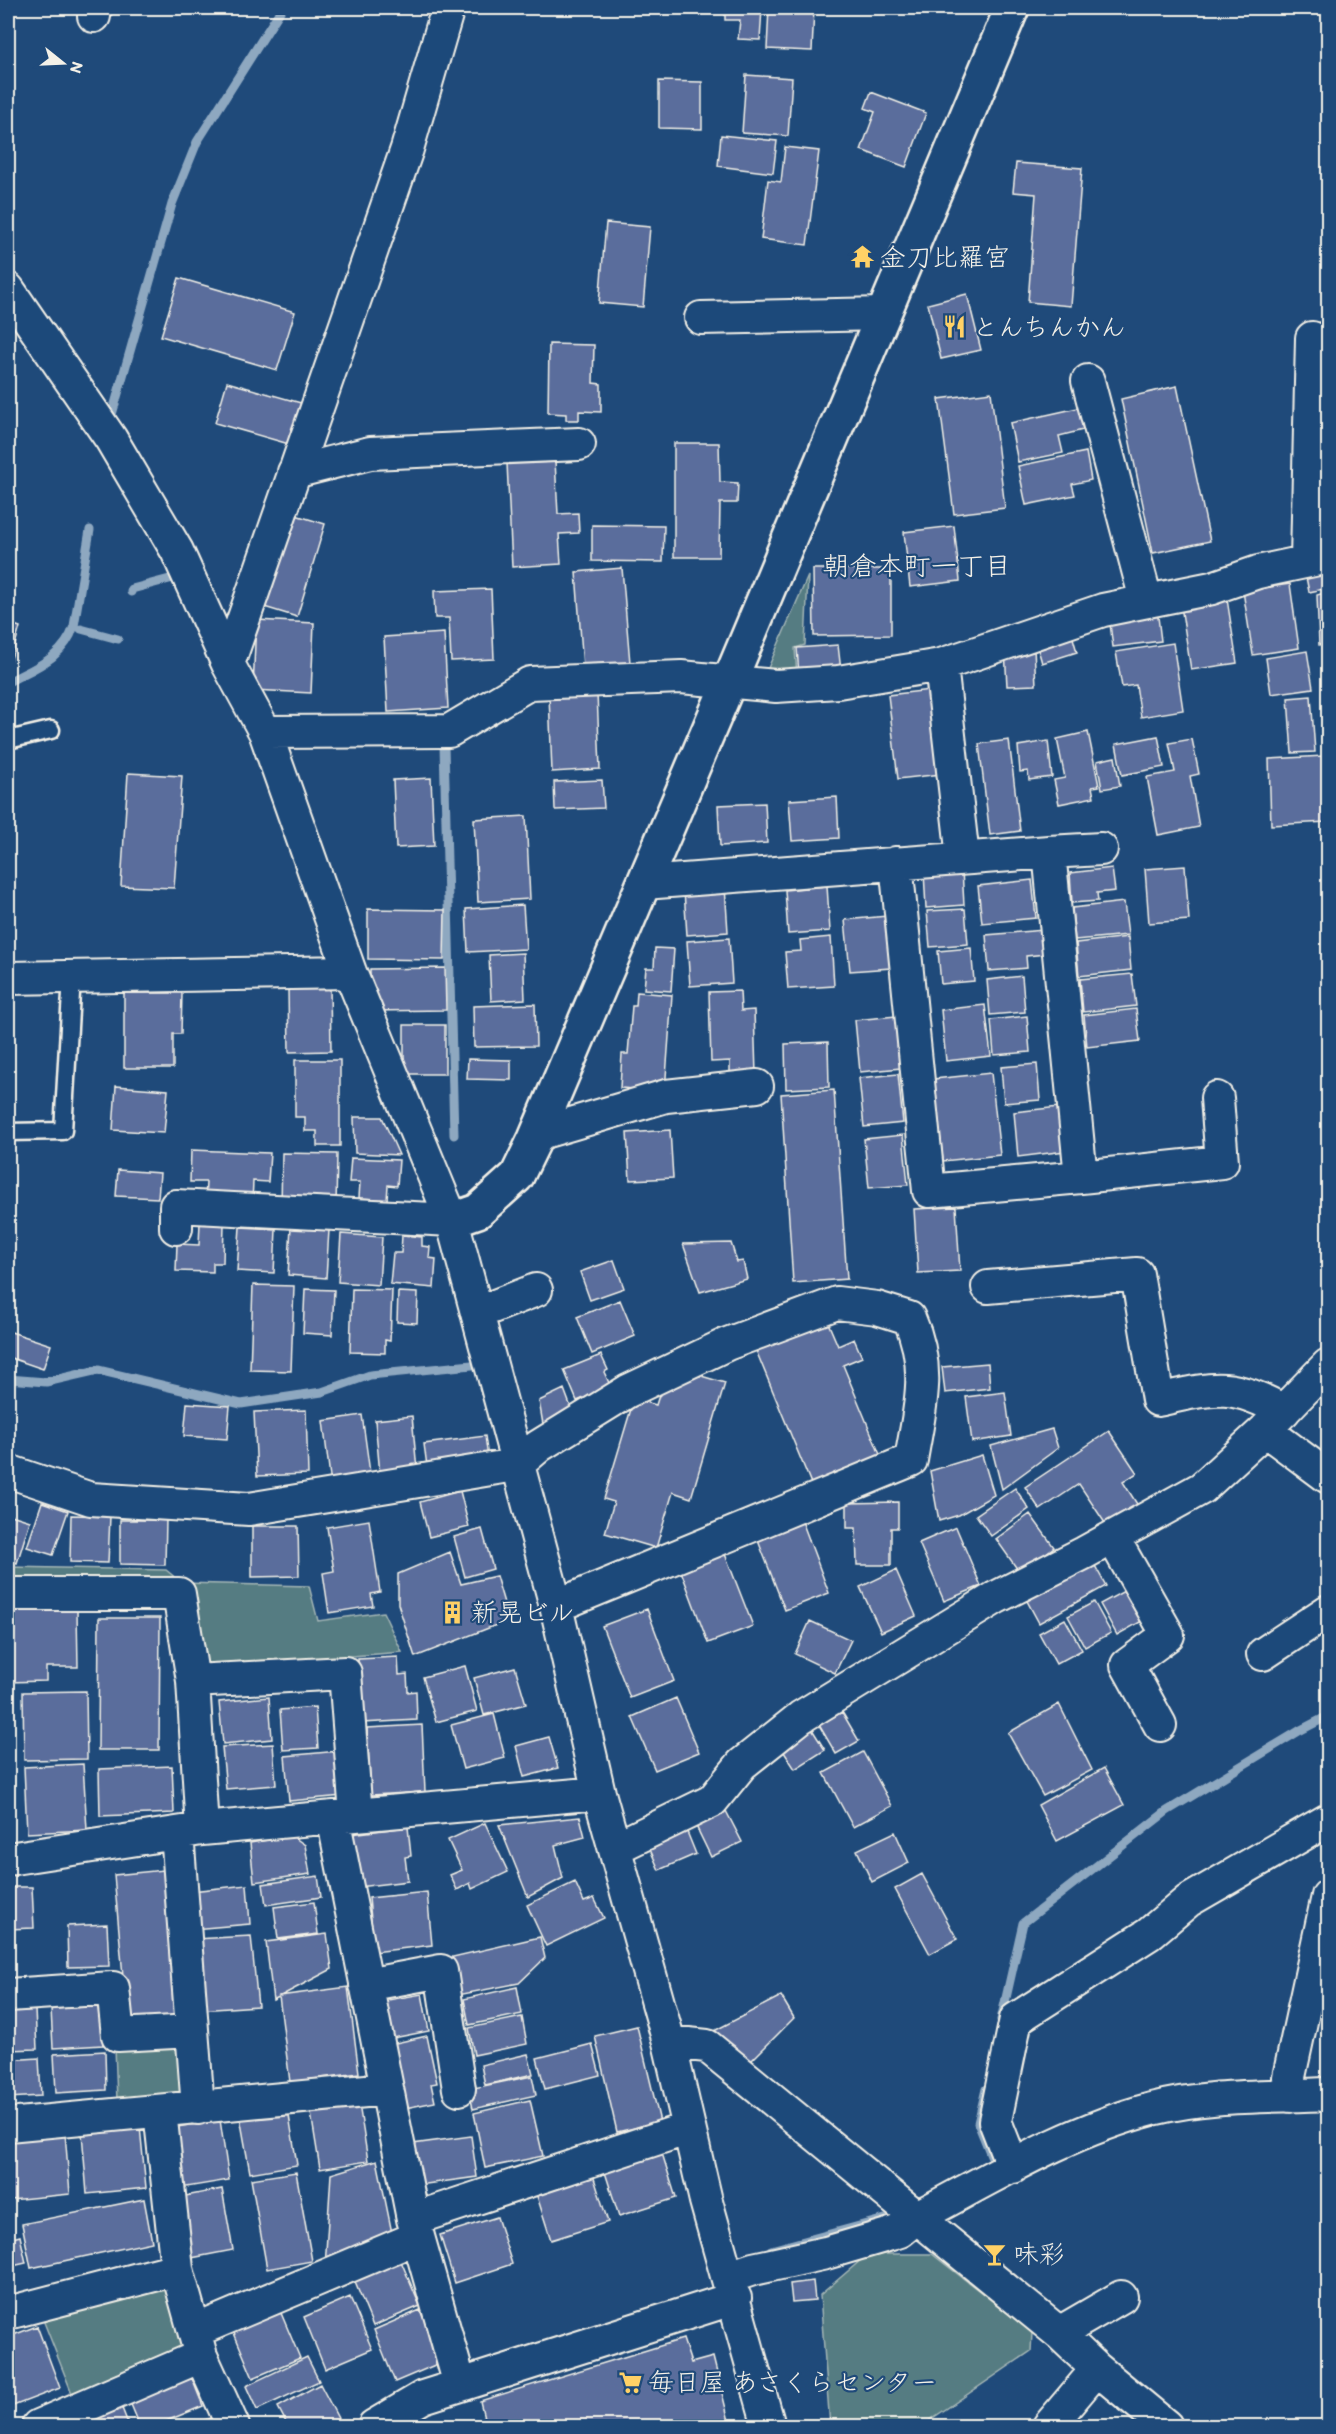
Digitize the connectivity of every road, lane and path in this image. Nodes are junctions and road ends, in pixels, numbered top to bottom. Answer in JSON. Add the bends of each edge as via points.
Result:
{"nodes":[{"id":1,"x":448,"y":8,"type":"edge"},
{"id":2,"x":1012,"y":8,"type":"edge"},
{"id":3,"x":8,"y":289,"type":"edge"},
{"id":4,"x":884,"y":314,"type":"junction"},
{"id":5,"x":701,"y":318,"type":"dead end"},
{"id":6,"x":1312,"y":338,"type":"dead end"},
{"id":7,"x":1088,"y":381,"type":"dead end"},
{"id":8,"x":579,"y":444,"type":"dead end"},
{"id":9,"x":294,"y":472,"type":"junction"},
{"id":10,"x":1318,"y":559,"type":"edge"},
{"id":11,"x":1146,"y":600,"type":"junction"},
{"id":12,"x":228,"y":664,"type":"junction"},
{"id":13,"x":942,"y":665,"type":"junction"},
{"id":14,"x":730,"y":680,"type":"junction"},
{"id":15,"x":51,"y":730,"type":"dead end"},
{"id":16,"x":265,"y":732,"type":"junction"},
{"id":17,"x":8,"y":740,"type":"edge"},
{"id":18,"x":1101,"y":849,"type":"dead end"},
{"id":19,"x":1049,"y":852,"type":"junction"},
{"id":20,"x":963,"y":858,"type":"junction"},
{"id":21,"x":896,"y":863,"type":"junction"},
{"id":22,"x":644,"y":883,"type":"junction"},
{"id":23,"x":350,"y":972,"type":"junction"},
{"id":24,"x":72,"y":976,"type":"junction"},
{"id":25,"x":8,"y":978,"type":"edge"},
{"id":26,"x":757,"y":1086,"type":"dead end"},
{"id":27,"x":1217,"y":1098,"type":"dead end"},
{"id":28,"x":8,"y":1132,"type":"edge"},
{"id":29,"x":537,"y":1134,"type":"junction"},
{"id":30,"x":1080,"y":1177,"type":"junction"},
{"id":31,"x":176,"y":1207,"type":"dead end"},
{"id":32,"x":452,"y":1220,"type":"junction"},
{"id":33,"x":988,"y":1287,"type":"dead end"},
{"id":34,"x":536,"y":1290,"type":"dead end"},
{"id":35,"x":477,"y":1313,"type":"junction"},
{"id":36,"x":1329,"y":1365,"type":"edge"},
{"id":37,"x":1274,"y":1420,"type":"junction"},
{"id":38,"x":519,"y":1463,"type":"junction"},
{"id":39,"x":8,"y":1471,"type":"edge"},
{"id":40,"x":1329,"y":1477,"type":"edge"},
{"id":41,"x":1113,"y":1538,"type":"junction"},
{"id":42,"x":8,"y":1594,"type":"edge"},
{"id":43,"x":556,"y":1606,"type":"junction"},
{"id":44,"x":1329,"y":1611,"type":"edge"},
{"id":45,"x":1263,"y":1654,"type":"dead end"},
{"id":46,"x":193,"y":1682,"type":"junction"},
{"id":47,"x":1160,"y":1725,"type":"dead end"},
{"id":48,"x":599,"y":1793,"type":"junction"},
{"id":49,"x":344,"y":1816,"type":"junction"},
{"id":50,"x":1329,"y":1820,"type":"edge"},
{"id":51,"x":190,"y":1831,"type":"junction"},
{"id":52,"x":615,"y":1848,"type":"junction"},
{"id":53,"x":8,"y":1859,"type":"edge"},
{"id":54,"x":1329,"y":1896,"type":"edge"},
{"id":55,"x":366,"y":1985,"type":"junction"},
{"id":56,"x":8,"y":1995,"type":"edge"},
{"id":57,"x":192,"y":2031,"type":"junction"},
{"id":58,"x":669,"y":2042,"type":"junction"},
{"id":59,"x":387,"y":2089,"type":"junction"},
{"id":60,"x":459,"y":2089,"type":"dead end"},
{"id":61,"x":1329,"y":2094,"type":"edge"},
{"id":62,"x":1290,"y":2096,"type":"junction"},
{"id":63,"x":198,"y":2108,"type":"junction"},
{"id":64,"x":160,"y":2111,"type":"junction"},
{"id":65,"x":8,"y":2126,"type":"edge"},
{"id":66,"x":689,"y":2128,"type":"junction"},
{"id":67,"x":1013,"y":2167,"type":"junction"},
{"id":68,"x":917,"y":2217,"type":"junction"},
{"id":69,"x":416,"y":2228,"type":"junction"},
{"id":70,"x":177,"y":2269,"type":"junction"},
{"id":71,"x":732,"y":2288,"type":"junction"},
{"id":72,"x":1121,"y":2297,"type":"dead end"},
{"id":73,"x":8,"y":2313,"type":"edge"},
{"id":74,"x":1059,"y":2333,"type":"junction"},
{"id":75,"x":198,"y":2344,"type":"junction"},
{"id":76,"x":1097,"y":2369,"type":"junction"},
{"id":77,"x":460,"y":2385,"type":"junction"},
{"id":78,"x":38,"y":2427,"type":"edge"},
{"id":79,"x":233,"y":2427,"type":"edge"},
{"id":80,"x":374,"y":2427,"type":"edge"},
{"id":81,"x":769,"y":2427,"type":"edge"},
{"id":82,"x":1049,"y":2427,"type":"edge"},
{"id":83,"x":1166,"y":2427,"type":"edge"}],
"edges":[{"from":1,"to":9,"type":"street","via":[[407,149]]},
{"from":2,"to":4,"type":"street"},
{"from":3,"to":12,"type":"street","via":[[111,439],[177,551]]},
{"from":4,"to":5,"type":"street"},
{"from":4,"to":14,"type":"street"},
{"from":6,"to":10,"type":"street"},
{"from":7,"to":11,"type":"street"},
{"from":8,"to":9,"type":"street","via":[[370,453]]},
{"from":9,"to":12,"type":"street"},
{"from":10,"to":11,"type":"street","via":[[1258,572],[1212,588]]},
{"from":11,"to":13,"type":"street","via":[[1103,609]]},
{"from":12,"to":16,"type":"street"},
{"from":13,"to":14,"type":"street","via":[[838,682],[776,686]]},
{"from":13,"to":20,"type":"street"},
{"from":14,"to":16,"type":"street","via":[[681,677],[530,683],[449,731]]},
{"from":14,"to":22,"type":"street"},
{"from":15,"to":17,"type":"lane"},
{"from":16,"to":23,"type":"street"},
{"from":18,"to":19,"type":"street"},
{"from":19,"to":20,"type":"street"},
{"from":19,"to":30,"type":"street"},
{"from":20,"to":21,"type":"street"},
{"from":21,"to":22,"type":"street"},
{"from":21,"to":30,"type":"street","via":[[929,1191]]},
{"from":22,"to":29,"type":"street"},
{"from":23,"to":24,"type":"street"},
{"from":23,"to":32,"type":"street"},
{"from":24,"to":25,"type":"street"},
{"from":24,"to":28,"type":"lane","via":[[63,1131]]},
{"from":26,"to":29,"type":"street","via":[[666,1096]]},
{"from":27,"to":30,"type":"street","via":[[1222,1162]]},
{"from":29,"to":32,"type":"street","via":[[517,1176],[478,1211]]},
{"from":31,"to":32,"type":"street"},
{"from":32,"to":35,"type":"street"},
{"from":33,"to":37,"type":"street","via":[[1137,1274],[1158,1400],[1214,1389],[1242,1391]]},
{"from":34,"to":35,"type":"street"},
{"from":35,"to":38,"type":"street"},
{"from":36,"to":37,"type":"street"},
{"from":37,"to":40,"type":"street"},
{"from":37,"to":41,"type":"street","via":[[1202,1488]]},
{"from":38,"to":39,"type":"street","via":[[249,1509],[91,1499]]},
{"from":38,"to":43,"type":"street"},
{"from":38,"to":43,"type":"street","via":[[539,1446],[628,1391],[727,1344],[837,1303],[877,1308],[909,1318],[920,1341],[924,1386],[911,1460]]},
{"from":41,"to":47,"type":"street","via":[[1167,1635],[1128,1665]]},
{"from":41,"to":52,"type":"street","via":[[995,1598],[801,1717],[742,1764],[712,1801]]},
{"from":42,"to":46,"type":"street","via":[[179,1594]]},
{"from":43,"to":48,"type":"street"},
{"from":44,"to":45,"type":"street"},
{"from":46,"to":49,"type":"street","via":[[345,1673]]},
{"from":46,"to":51,"type":"street"},
{"from":48,"to":49,"type":"street"},
{"from":48,"to":52,"type":"street"},
{"from":49,"to":51,"type":"street"},
{"from":49,"to":55,"type":"street"},
{"from":50,"to":67,"type":"street","via":[[1188,1901],[1149,1934],[1016,2019],[995,2121]]},
{"from":51,"to":53,"type":"street"},
{"from":51,"to":57,"type":"street"},
{"from":52,"to":58,"type":"street"},
{"from":54,"to":62,"type":"street","via":[[1289,2078]]},
{"from":55,"to":59,"type":"street"},
{"from":55,"to":60,"type":"street","via":[[441,1971]]},
{"from":56,"to":57,"type":"street","via":[[113,1988],[118,2035]]},
{"from":57,"to":63,"type":"street"},
{"from":58,"to":66,"type":"street"},
{"from":58,"to":68,"type":"street","via":[[707,2046]]},
{"from":59,"to":63,"type":"street"},
{"from":59,"to":69,"type":"street"},
{"from":61,"to":62,"type":"street"},
{"from":62,"to":67,"type":"street","via":[[1215,2099],[1153,2109],[1075,2135]]},
{"from":63,"to":64,"type":"street"},
{"from":64,"to":65,"type":"street"},
{"from":64,"to":70,"type":"street"},
{"from":66,"to":69,"type":"street"},
{"from":66,"to":71,"type":"street"},
{"from":67,"to":68,"type":"street"},
{"from":68,"to":71,"type":"street","via":[[891,2234],[753,2269]]},
{"from":68,"to":74,"type":"street"},
{"from":69,"to":75,"type":"street"},
{"from":69,"to":77,"type":"street"},
{"from":70,"to":73,"type":"street"},
{"from":70,"to":75,"type":"street"},
{"from":71,"to":77,"type":"street"},
{"from":71,"to":81,"type":"street"},
{"from":72,"to":74,"type":"street"},
{"from":74,"to":76,"type":"street"},
{"from":75,"to":78,"type":"street"},
{"from":75,"to":79,"type":"street"},
{"from":76,"to":82,"type":"street"},
{"from":76,"to":83,"type":"street"},
{"from":77,"to":80,"type":"street","via":[[423,2397]]}]}
